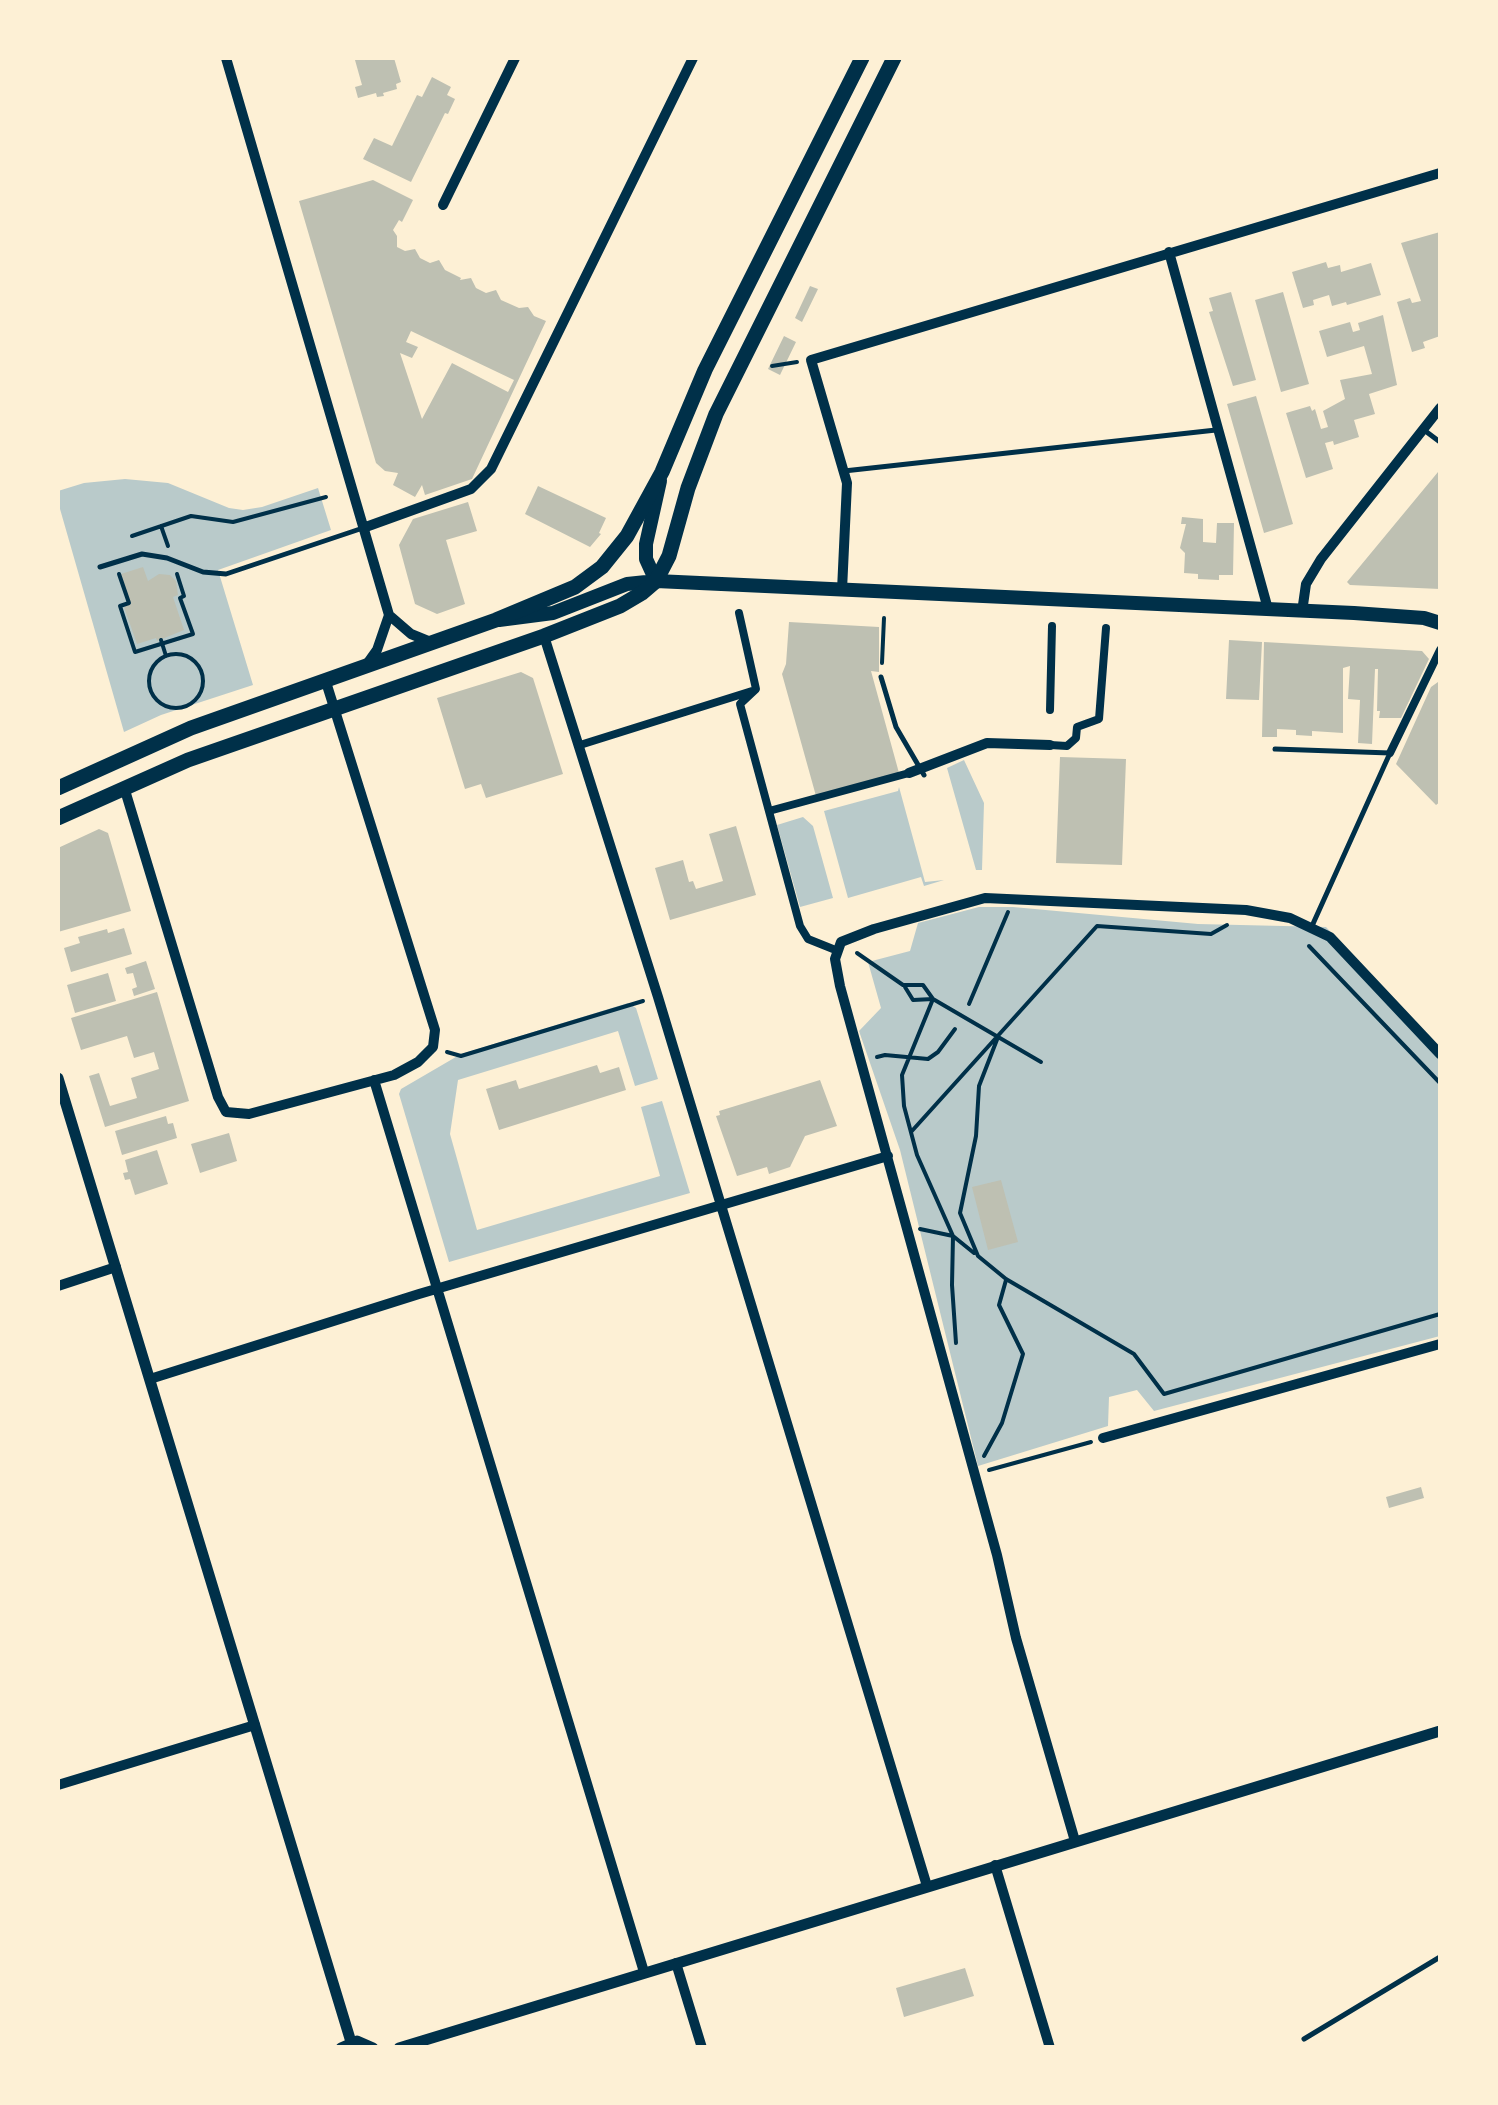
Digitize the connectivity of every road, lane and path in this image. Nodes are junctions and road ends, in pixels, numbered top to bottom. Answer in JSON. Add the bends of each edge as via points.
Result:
{"nodes":[{"id":1,"x":226,"y":58,"type":"edge"},
{"id":2,"x":514,"y":58,"type":"edge"},
{"id":3,"x":693,"y":58,"type":"edge"},
{"id":4,"x":862,"y":58,"type":"edge"},
{"id":5,"x":894,"y":58,"type":"edge"},
{"id":6,"x":1440,"y":173,"type":"edge"},
{"id":7,"x":443,"y":205,"type":"dead end"},
{"id":8,"x":1169,"y":252,"type":"junction"},
{"id":9,"x":811,"y":360,"type":"junction"},
{"id":10,"x":772,"y":366,"type":"dead end"},
{"id":11,"x":1440,"y":408,"type":"edge"},
{"id":12,"x":1219,"y":430,"type":"junction"},
{"id":13,"x":1424,"y":430,"type":"junction"},
{"id":14,"x":1440,"y":442,"type":"edge"},
{"id":15,"x":662,"y":472,"type":"junction"},
{"id":16,"x":844,"y":472,"type":"junction"},
{"id":17,"x":326,"y":497,"type":"dead end"},
{"id":18,"x":161,"y":526,"type":"junction"},
{"id":19,"x":363,"y":528,"type":"junction"},
{"id":20,"x":132,"y":536,"type":"dead end"},
{"id":21,"x":122,"y":560,"type":"junction"},
{"id":22,"x":173,"y":560,"type":"junction"},
{"id":23,"x":100,"y":567,"type":"dead end"},
{"id":24,"x":656,"y":581,"type":"junction"},
{"id":25,"x":842,"y":590,"type":"junction"},
{"id":26,"x":1268,"y":609,"type":"junction"},
{"id":27,"x":1302,"y":612,"type":"junction"},
{"id":28,"x":739,"y":613,"type":"dead end"},
{"id":29,"x":388,"y":614,"type":"junction"},
{"id":30,"x":884,"y":618,"type":"dead end"},
{"id":31,"x":496,"y":620,"type":"junction"},
{"id":32,"x":1440,"y":623,"type":"edge"},
{"id":33,"x":1052,"y":626,"type":"dead end"},
{"id":34,"x":1106,"y":628,"type":"dead end"},
{"id":35,"x":544,"y":636,"type":"junction"},
{"id":36,"x":162,"y":642,"type":"junction"},
{"id":37,"x":435,"y":644,"type":"junction"},
{"id":38,"x":1440,"y":650,"type":"edge"},
{"id":39,"x":166,"y":656,"type":"junction"},
{"id":40,"x":364,"y":669,"type":"junction"},
{"id":41,"x":881,"y":677,"type":"joint"},
{"id":42,"x":326,"y":682,"type":"junction"},
{"id":43,"x":756,"y":690,"type":"junction"},
{"id":44,"x":336,"y":709,"type":"junction"},
{"id":45,"x":1050,"y":710,"type":"dead end"},
{"id":46,"x":580,"y":745,"type":"junction"},
{"id":47,"x":1050,"y":745,"type":"joint"},
{"id":48,"x":1275,"y":748,"type":"dead end"},
{"id":49,"x":1390,"y":753,"type":"junction"},
{"id":50,"x":923,"y":772,"type":"junction"},
{"id":51,"x":909,"y":774,"type":"joint"},
{"id":52,"x":124,"y":786,"type":"junction"},
{"id":53,"x":58,"y":788,"type":"edge"},
{"id":54,"x":769,"y":811,"type":"junction"},
{"id":55,"x":58,"y":818,"type":"edge"},
{"id":56,"x":1012,"y":900,"type":"junction"},
{"id":57,"x":1237,"y":919,"type":"dead end"},
{"id":58,"x":1312,"y":926,"type":"junction"},
{"id":59,"x":1304,"y":940,"type":"dead end"},
{"id":60,"x":838,"y":950,"type":"junction"},
{"id":61,"x":857,"y":952,"type":"dead end"},
{"id":62,"x":904,"y":984,"type":"junction"},
{"id":63,"x":658,"y":996,"type":"junction"},
{"id":64,"x":932,"y":999,"type":"junction"},
{"id":65,"x":968,"y":1004,"type":"dead end"},
{"id":66,"x":954,"y":1029,"type":"dead end"},
{"id":67,"x":998,"y":1037,"type":"junction"},
{"id":68,"x":433,"y":1048,"type":"junction"},
{"id":69,"x":1440,"y":1054,"type":"edge"},
{"id":70,"x":911,"y":1058,"type":"junction"},
{"id":71,"x":863,"y":1062,"type":"junction"},
{"id":72,"x":1042,"y":1062,"type":"dead end"},
{"id":73,"x":58,"y":1078,"type":"edge"},
{"id":74,"x":374,"y":1080,"type":"junction"},
{"id":75,"x":1440,"y":1083,"type":"edge"},
{"id":76,"x":911,"y":1132,"type":"junction"},
{"id":77,"x":888,"y":1156,"type":"junction"},
{"id":78,"x":720,"y":1206,"type":"junction"},
{"id":79,"x":905,"y":1225,"type":"junction"},
{"id":80,"x":954,"y":1236,"type":"junction"},
{"id":81,"x":978,"y":1256,"type":"junction"},
{"id":82,"x":116,"y":1268,"type":"junction"},
{"id":83,"x":1006,"y":1279,"type":"junction"},
{"id":84,"x":58,"y":1286,"type":"edge"},
{"id":85,"x":438,"y":1289,"type":"junction"},
{"id":86,"x":1440,"y":1314,"type":"edge"},
{"id":87,"x":1440,"y":1344,"type":"edge"},
{"id":88,"x":956,"y":1348,"type":"dead end"},
{"id":89,"x":150,"y":1379,"type":"junction"},
{"id":90,"x":1103,"y":1438,"type":"joint"},
{"id":91,"x":979,"y":1439,"type":"dead end"},
{"id":92,"x":984,"y":1456,"type":"junction"},
{"id":93,"x":988,"y":1470,"type":"junction"},
{"id":94,"x":975,"y":1474,"type":"junction"},
{"id":95,"x":254,"y":1725,"type":"junction"},
{"id":96,"x":1440,"y":1730,"type":"edge"},
{"id":97,"x":58,"y":1785,"type":"edge"},
{"id":98,"x":1074,"y":1841,"type":"junction"},
{"id":99,"x":995,"y":1865,"type":"junction"},
{"id":100,"x":927,"y":1886,"type":"junction"},
{"id":101,"x":1440,"y":1957,"type":"edge"},
{"id":102,"x":676,"y":1963,"type":"junction"},
{"id":103,"x":644,"y":1972,"type":"junction"},
{"id":104,"x":1304,"y":2039,"type":"dead end"},
{"id":105,"x":346,"y":2045,"type":"edge"},
{"id":106,"x":373,"y":2048,"type":"edge"},
{"id":107,"x":399,"y":2048,"type":"edge"},
{"id":108,"x":702,"y":2048,"type":"edge"},
{"id":109,"x":1050,"y":2048,"type":"edge"}],
"edges":[{"from":1,"to":19,"type":"street"},
{"from":2,"to":7,"type":"street"},
{"from":3,"to":19,"type":"street","via":[[490,470],[471,489]]},
{"from":4,"to":15,"type":"highway","via":[[705,370]]},
{"from":5,"to":24,"type":"highway","via":[[716,414]]},
{"from":6,"to":8,"type":"street"},
{"from":8,"to":9,"type":"street"},
{"from":8,"to":12,"type":"street"},
{"from":9,"to":10,"type":"path"},
{"from":9,"to":16,"type":"street"},
{"from":11,"to":13,"type":"street"},
{"from":12,"to":16,"type":"lane"},
{"from":12,"to":26,"type":"street"},
{"from":13,"to":14,"type":"lane"},
{"from":13,"to":27,"type":"street","via":[[1321,559],[1306,584]]},
{"from":15,"to":24,"type":"main road","via":[[646,544]]},
{"from":15,"to":31,"type":"highway","via":[[613,555],[575,587]]},
{"from":16,"to":25,"type":"street"},
{"from":17,"to":18,"type":"path","via":[[234,522],[191,516]]},
{"from":18,"to":20,"type":"path"},
{"from":18,"to":22,"type":"path"},
{"from":19,"to":22,"type":"lane","via":[[226,574]]},
{"from":19,"to":29,"type":"street"},
{"from":21,"to":22,"type":"lane","via":[[142,554]]},
{"from":21,"to":23,"type":"lane"},
{"from":21,"to":36,"type":"path","via":[[125,571],[118,573],[129,603],[120,606],[135,652]]},
{"from":22,"to":36,"type":"path","via":[[193,634]]},
{"from":24,"to":25,"type":"main road"},
{"from":24,"to":31,"type":"main road","via":[[627,584],[554,613]]},
{"from":24,"to":35,"type":"highway","via":[[620,606]]},
{"from":25,"to":26,"type":"main road"},
{"from":26,"to":27,"type":"main road"},
{"from":27,"to":32,"type":"main road"},
{"from":28,"to":43,"type":"street"},
{"from":29,"to":37,"type":"street"},
{"from":29,"to":40,"type":"street"},
{"from":30,"to":41,"type":"path"},
{"from":31,"to":37,"type":"highway"},
{"from":33,"to":45,"type":"street"},
{"from":34,"to":47,"type":"street","via":[[1099,719],[1077,727],[1067,746]]},
{"from":35,"to":44,"type":"highway"},
{"from":35,"to":46,"type":"street"},
{"from":36,"to":39,"type":"path"},
{"from":37,"to":40,"type":"highway"},
{"from":38,"to":49,"type":"street"},
{"from":39,"to":39,"type":"path","via":[[184,655],[202,672],[198,697],[185,709],[164,705],[152,692],[153,666]]},
{"from":40,"to":42,"type":"highway"},
{"from":41,"to":50,"type":"lane","via":[[896,727]]},
{"from":42,"to":44,"type":"street"},
{"from":42,"to":53,"type":"highway","via":[[191,728]]},
{"from":43,"to":46,"type":"street"},
{"from":43,"to":54,"type":"street","via":[[740,704]]},
{"from":44,"to":52,"type":"highway"},
{"from":44,"to":68,"type":"street","via":[[429,1006]]},
{"from":46,"to":63,"type":"street"},
{"from":47,"to":50,"type":"street","via":[[987,743]]},
{"from":48,"to":49,"type":"lane"},
{"from":49,"to":58,"type":"lane"},
{"from":50,"to":51,"type":"street"},
{"from":51,"to":54,"type":"street"},
{"from":52,"to":55,"type":"highway"},
{"from":52,"to":74,"type":"street","via":[[226,1112],[249,1114]]},
{"from":54,"to":60,"type":"street","via":[[800,926],[808,939]]},
{"from":56,"to":58,"type":"street","via":[[1246,910]]},
{"from":56,"to":60,"type":"street","via":[[984,898],[874,929],[850,936]]},
{"from":56,"to":65,"type":"path"},
{"from":57,"to":67,"type":"path","via":[[1211,934],[1098,926]]},
{"from":58,"to":69,"type":"street"},
{"from":59,"to":75,"type":"path"},
{"from":60,"to":71,"type":"street","via":[[840,986]]},
{"from":61,"to":62,"type":"path"},
{"from":62,"to":64,"type":"path","via":[[923,986]]},
{"from":62,"to":64,"type":"path","via":[[912,1000]]},
{"from":63,"to":68,"type":"path","via":[[461,1056]]},
{"from":63,"to":78,"type":"street"},
{"from":64,"to":67,"type":"path"},
{"from":64,"to":70,"type":"path"},
{"from":66,"to":70,"type":"path","via":[[928,1059]]},
{"from":67,"to":72,"type":"path"},
{"from":67,"to":76,"type":"path"},
{"from":67,"to":81,"type":"path","via":[[979,1086],[960,1214]]},
{"from":68,"to":74,"type":"street","via":[[418,1062]]},
{"from":70,"to":71,"type":"path","via":[[885,1055]]},
{"from":70,"to":76,"type":"path","via":[[902,1075]]},
{"from":71,"to":77,"type":"street"},
{"from":73,"to":82,"type":"street"},
{"from":74,"to":85,"type":"street"},
{"from":76,"to":80,"type":"path"},
{"from":77,"to":78,"type":"street"},
{"from":77,"to":79,"type":"street"},
{"from":78,"to":85,"type":"street"},
{"from":78,"to":100,"type":"street"},
{"from":79,"to":80,"type":"path"},
{"from":79,"to":94,"type":"street"},
{"from":80,"to":81,"type":"path"},
{"from":80,"to":88,"type":"path"},
{"from":81,"to":83,"type":"path"},
{"from":82,"to":84,"type":"street"},
{"from":82,"to":89,"type":"street"},
{"from":83,"to":86,"type":"path","via":[[1134,1354],[1164,1394]]},
{"from":83,"to":92,"type":"path","via":[[999,1305],[1022,1354],[1002,1423]]},
{"from":85,"to":89,"type":"street"},
{"from":85,"to":103,"type":"street"},
{"from":87,"to":90,"type":"street"},
{"from":89,"to":95,"type":"street"},
{"from":90,"to":93,"type":"path"},
{"from":91,"to":92,"type":"path"},
{"from":92,"to":93,"type":"path"},
{"from":93,"to":94,"type":"path"},
{"from":94,"to":98,"type":"street"},
{"from":95,"to":97,"type":"street"},
{"from":95,"to":105,"type":"street"},
{"from":96,"to":98,"type":"street"},
{"from":98,"to":99,"type":"street"},
{"from":99,"to":100,"type":"street"},
{"from":99,"to":109,"type":"street"},
{"from":100,"to":102,"type":"street"},
{"from":101,"to":104,"type":"lane"},
{"from":102,"to":103,"type":"street"},
{"from":102,"to":108,"type":"street"},
{"from":103,"to":107,"type":"street"},
{"from":105,"to":106,"type":"street"}]}
